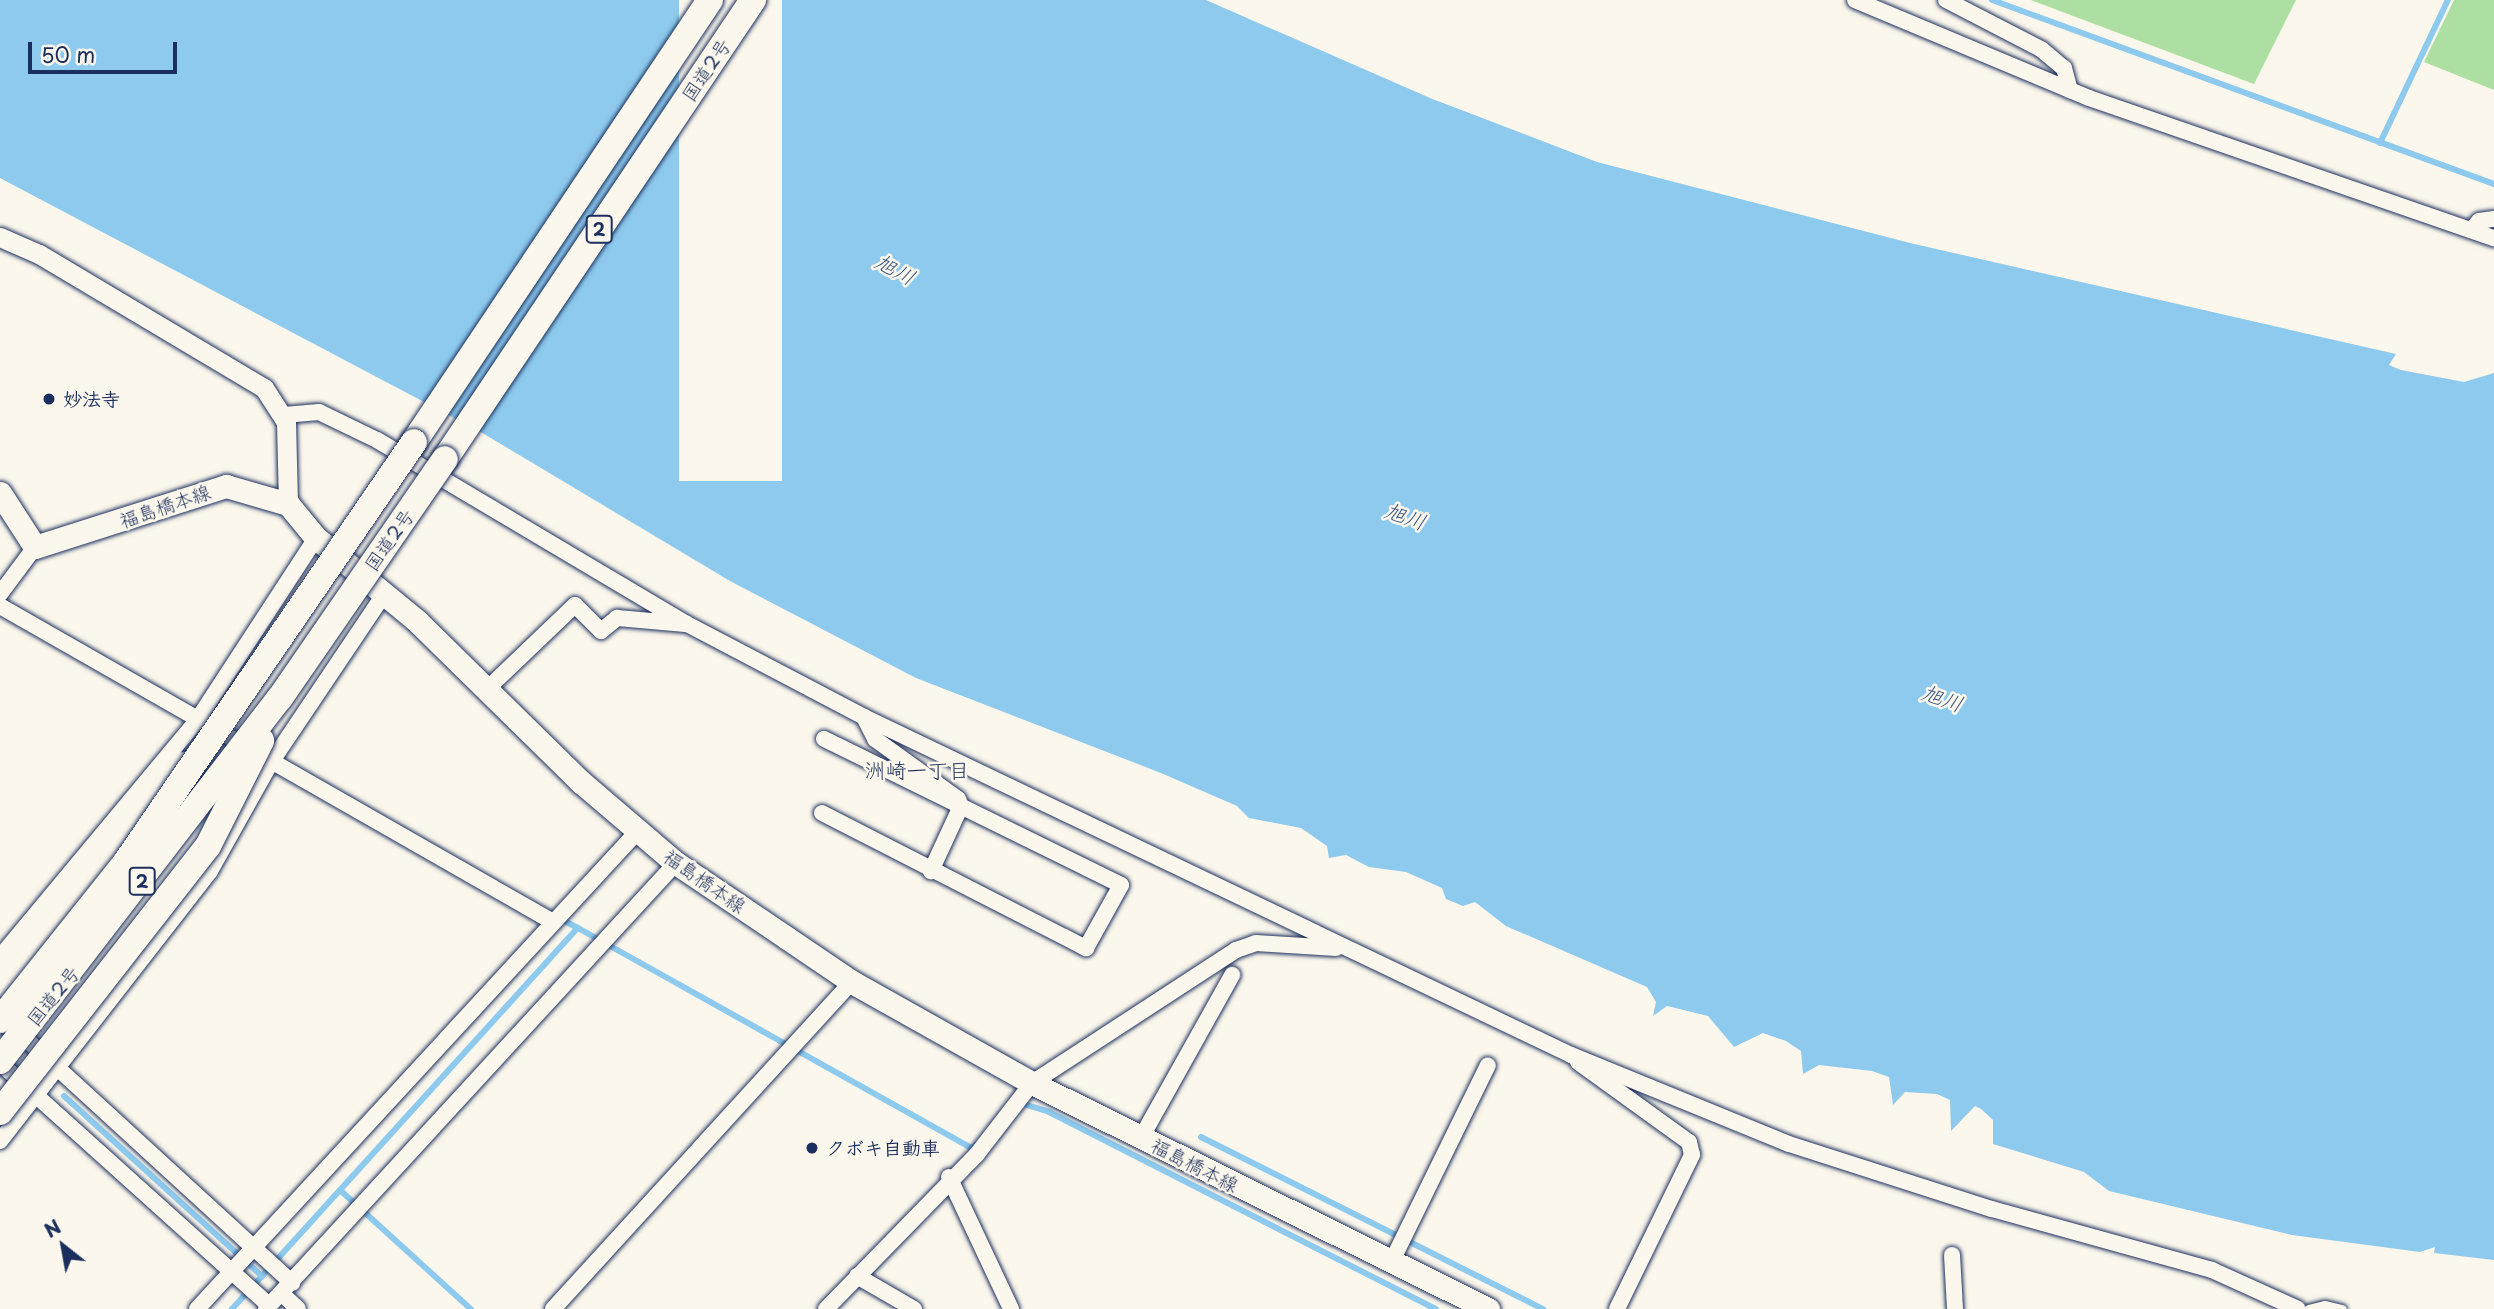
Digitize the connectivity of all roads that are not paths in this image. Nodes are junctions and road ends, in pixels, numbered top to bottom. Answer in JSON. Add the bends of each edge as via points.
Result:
{"nodes":[{"id":1,"x":710,"y":0,"type":"edge"},
{"id":2,"x":752,"y":0,"type":"edge"},
{"id":3,"x":1855,"y":0,"type":"edge"},
{"id":4,"x":1946,"y":0,"type":"edge"},
{"id":5,"x":2070,"y":90,"type":"junction"},
{"id":6,"x":2494,"y":219,"type":"edge"},
{"id":7,"x":2471,"y":230,"type":"junction"},
{"id":8,"x":0,"y":237,"type":"edge"},
{"id":9,"x":2494,"y":238,"type":"edge"},
{"id":10,"x":284,"y":415,"type":"junction"},
{"id":11,"x":0,"y":493,"type":"edge"},
{"id":12,"x":288,"y":504,"type":"junction"},
{"id":13,"x":316,"y":538,"type":"junction"},
{"id":14,"x":35,"y":547,"type":"junction"},
{"id":15,"x":384,"y":593,"type":"junction"},
{"id":16,"x":0,"y":594,"type":"edge"},
{"id":17,"x":0,"y":606,"type":"edge"},
{"id":18,"x":687,"y":624,"type":"junction"},
{"id":19,"x":486,"y":690,"type":"junction"},
{"id":20,"x":280,"y":698,"type":"junction"},
{"id":21,"x":863,"y":717,"type":"junction"},
{"id":22,"x":205,"y":727,"type":"junction"},
{"id":23,"x":824,"y":739,"type":"dead end"},
{"id":24,"x":270,"y":764,"type":"junction"},
{"id":25,"x":961,"y":806,"type":"junction"},
{"id":26,"x":822,"y":813,"type":"dead end"},
{"id":27,"x":638,"y":831,"type":"junction"},
{"id":28,"x":676,"y":863,"type":"junction"},
{"id":29,"x":931,"y":871,"type":"junction"},
{"id":30,"x":556,"y":918,"type":"junction"},
{"id":31,"x":1349,"y":949,"type":"junction"},
{"id":32,"x":0,"y":957,"type":"edge"},
{"id":33,"x":1232,"y":975,"type":"dead end"},
{"id":34,"x":852,"y":982,"type":"junction"},
{"id":35,"x":0,"y":984,"type":"edge"},
{"id":36,"x":0,"y":1018,"type":"edge"},
{"id":37,"x":1571,"y":1055,"type":"junction"},
{"id":38,"x":0,"y":1062,"type":"edge"},
{"id":39,"x":1488,"y":1065,"type":"dead end"},
{"id":40,"x":60,"y":1070,"type":"junction"},
{"id":41,"x":1023,"y":1096,"type":"junction"},
{"id":42,"x":37,"y":1097,"type":"junction"},
{"id":43,"x":0,"y":1112,"type":"edge"},
{"id":44,"x":1141,"y":1138,"type":"junction"},
{"id":45,"x":0,"y":1141,"type":"edge"},
{"id":46,"x":949,"y":1177,"type":"junction"},
{"id":47,"x":1398,"y":1249,"type":"junction"},
{"id":48,"x":1952,"y":1255,"type":"dead end"},
{"id":49,"x":251,"y":1263,"type":"junction"},
{"id":50,"x":857,"y":1276,"type":"junction"},
{"id":51,"x":277,"y":1298,"type":"edge"},
{"id":52,"x":197,"y":1309,"type":"edge"},
{"id":53,"x":298,"y":1309,"type":"edge"},
{"id":54,"x":553,"y":1309,"type":"edge"},
{"id":55,"x":826,"y":1309,"type":"edge"},
{"id":56,"x":914,"y":1309,"type":"edge"},
{"id":57,"x":1011,"y":1309,"type":"edge"},
{"id":58,"x":1488,"y":1309,"type":"edge"},
{"id":59,"x":1617,"y":1309,"type":"edge"},
{"id":60,"x":1955,"y":1309,"type":"edge"},
{"id":61,"x":2298,"y":1309,"type":"edge"},
{"id":62,"x":2309,"y":1309,"type":"edge"},
{"id":63,"x":2343,"y":1309,"type":"edge"}],
"edges":[{"from":1,"to":22,"type":"highway","name":"国道2号","number":"2","bridge":true},
{"from":2,"to":20,"type":"highway","name":"国道2号","number":"2","bridge":true},
{"from":3,"to":5,"type":"street"},
{"from":4,"to":5,"type":"street","via":[[2041,49],[2064,68]]},
{"from":5,"to":7,"type":"street"},
{"from":6,"to":7,"type":"street","via":[[2479,221]]},
{"from":7,"to":9,"type":"street"},
{"from":8,"to":10,"type":"street","via":[[247,374]]},
{"from":10,"to":12,"type":"street","via":[[289,442]]},
{"from":10,"to":18,"type":"street","via":[[319,412],[377,440]]},
{"from":11,"to":14,"type":"main road"},
{"from":12,"to":13,"type":"main road","name":"福島橋本線"},
{"from":12,"to":14,"type":"main road","name":"福島橋本線","via":[[226,486]]},
{"from":13,"to":15,"type":"main road","name":"福島橋本線"},
{"from":13,"to":22,"type":"street"},
{"from":14,"to":16,"type":"street"},
{"from":15,"to":19,"type":"main road","name":"福島橋本線"},
{"from":15,"to":24,"type":"street"},
{"from":17,"to":22,"type":"street"},
{"from":18,"to":19,"type":"street","via":[[617,618],[601,631],[575,606]]},
{"from":18,"to":21,"type":"street"},
{"from":19,"to":27,"type":"main road","name":"福島橋本線"},
{"from":20,"to":38,"type":"highway","name":"国道2号","number":"2","bridge":true},
{"from":20,"to":43,"type":"highway","bridge":true,"via":[[208,846],[152,925]]},
{"from":21,"to":25,"type":"street","via":[[875,739]]},
{"from":21,"to":31,"type":"street"},
{"from":22,"to":24,"type":"street"},
{"from":22,"to":32,"type":"street"},
{"from":22,"to":35,"type":"highway","bridge":true},
{"from":22,"to":36,"type":"highway","name":"国道2号","number":"2","bridge":true,"via":[[125,862]]},
{"from":23,"to":25,"type":"street"},
{"from":24,"to":30,"type":"street"},
{"from":24,"to":40,"type":"street","via":[[211,871]]},
{"from":25,"to":29,"type":"street"},
{"from":25,"to":29,"type":"street","via":[[1121,885],[1086,948]]},
{"from":26,"to":29,"type":"street"},
{"from":27,"to":28,"type":"main road","name":"福島橋本線"},
{"from":27,"to":30,"type":"street"},
{"from":28,"to":34,"type":"main road","name":"福島橋本線"},
{"from":28,"to":51,"type":"street"},
{"from":30,"to":49,"type":"street"},
{"from":31,"to":37,"type":"street"},
{"from":31,"to":41,"type":"street","via":[[1255,943],[1236,950]]},
{"from":33,"to":44,"type":"street"},
{"from":34,"to":41,"type":"main road","name":"福島橋本線"},
{"from":34,"to":54,"type":"street"},
{"from":36,"to":40,"type":"street"},
{"from":37,"to":59,"type":"street","via":[[1597,1080],[1689,1142],[1692,1155]]},
{"from":37,"to":61,"type":"street","via":[[1789,1144],[1992,1209],[2211,1270]]},
{"from":38,"to":42,"type":"street"},
{"from":39,"to":47,"type":"street"},
{"from":40,"to":42,"type":"street"},
{"from":40,"to":49,"type":"street"},
{"from":41,"to":44,"type":"main road","name":"福島橋本線"},
{"from":41,"to":46,"type":"street","via":[[977,1154]]},
{"from":42,"to":45,"type":"street"},
{"from":42,"to":49,"type":"street"},
{"from":44,"to":47,"type":"main road","name":"福島橋本線"},
{"from":46,"to":50,"type":"street"},
{"from":46,"to":57,"type":"street"},
{"from":47,"to":58,"type":"main road","name":"福島橋本線"},
{"from":48,"to":60,"type":"street"},
{"from":49,"to":51,"type":"street"},
{"from":49,"to":51,"type":"street","via":[[256,1292]]},
{"from":49,"to":52,"type":"street"},
{"from":50,"to":55,"type":"street"},
{"from":50,"to":56,"type":"street"},
{"from":51,"to":53,"type":"street"},
{"from":62,"to":63,"type":"lane","via":[[2325,1305]]}]}
